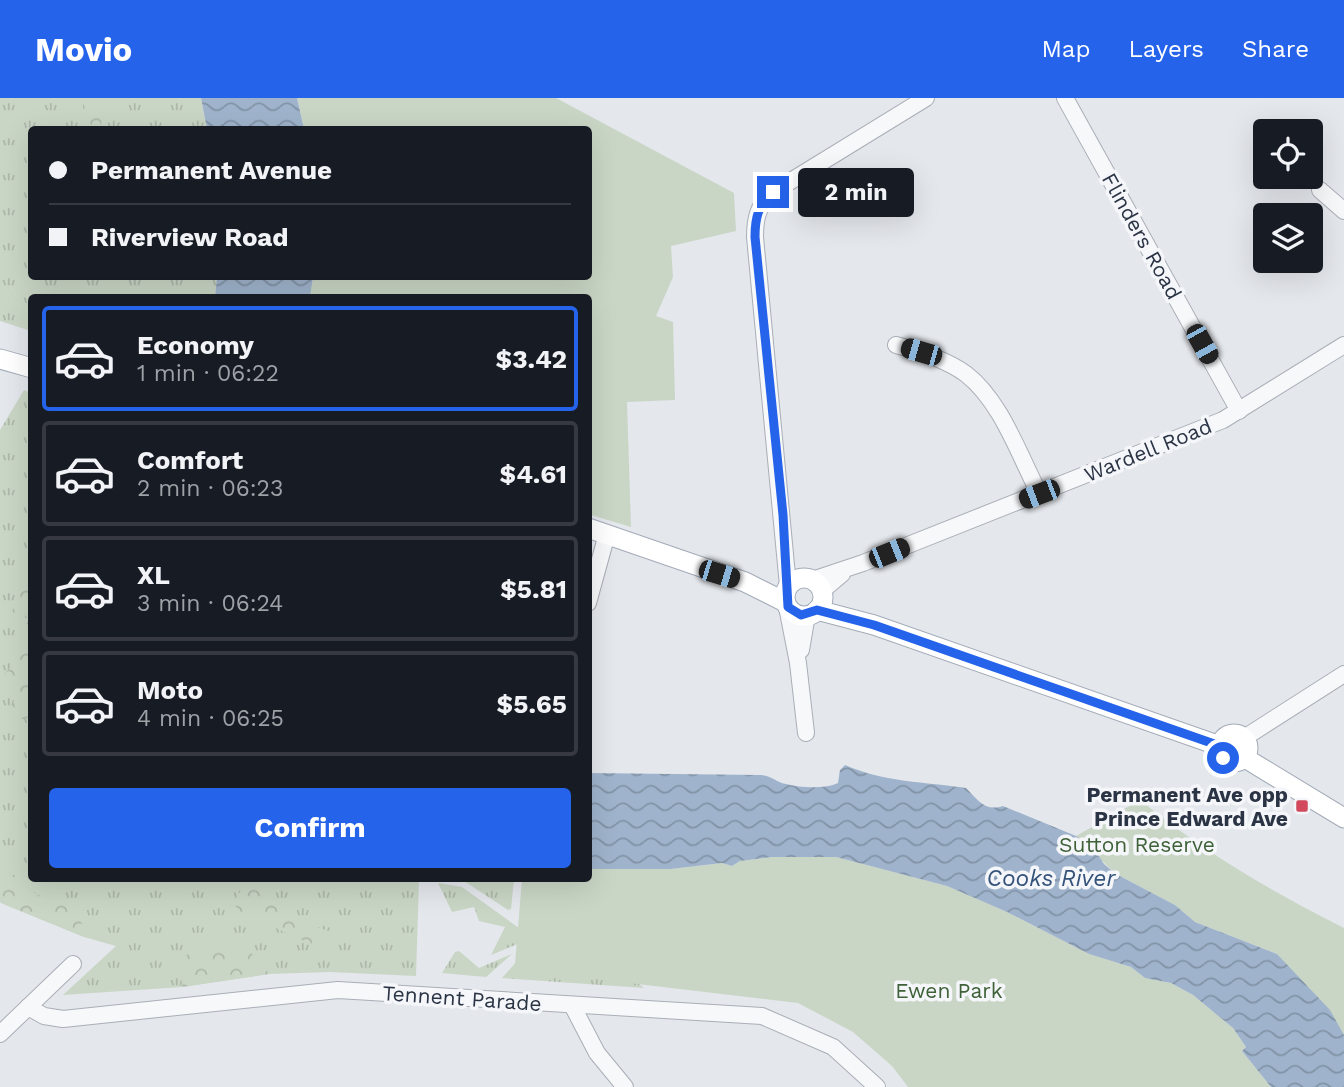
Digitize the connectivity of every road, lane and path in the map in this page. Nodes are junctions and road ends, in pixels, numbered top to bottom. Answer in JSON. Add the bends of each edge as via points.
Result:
{"nodes":[{"id":1,"x":926,"y":98,"type":"edge"},
{"id":2,"x":1065,"y":98,"type":"edge"},
{"id":3,"x":1320,"y":190,"type":"dead end"},
{"id":4,"x":1344,"y":211,"type":"edge"},
{"id":5,"x":896,"y":345,"type":"dead end"},
{"id":6,"x":1344,"y":345,"type":"edge"},
{"id":7,"x":0,"y":359,"type":"edge"},
{"id":8,"x":28,"y":368,"type":"edge"},
{"id":9,"x":1239,"y":411,"type":"junction"},
{"id":10,"x":1039,"y":494,"type":"junction"},
{"id":11,"x":597,"y":541,"type":"edge"},
{"id":12,"x":592,"y":575,"type":"edge"},
{"id":13,"x":803,"y":595,"type":"junction"},
{"id":14,"x":1344,"y":674,"type":"edge"},
{"id":15,"x":806,"y":733,"type":"dead end"},
{"id":16,"x":1245,"y":748,"type":"junction"},
{"id":17,"x":1344,"y":818,"type":"edge"},
{"id":18,"x":73,"y":964,"type":"dead end"},
{"id":19,"x":572,"y":1005,"type":"junction"},
{"id":20,"x":28,"y":1007,"type":"junction"},
{"id":21,"x":0,"y":1034,"type":"edge"},
{"id":22,"x":625,"y":1087,"type":"edge"},
{"id":23,"x":877,"y":1087,"type":"edge"}],
"edges":[{"from":1,"to":13,"type":"street","via":[[773,192],[757,212],[755,237],[783,515]]},
{"from":2,"to":9,"type":"street","name":"Flinders Road"},
{"from":3,"to":4,"type":"street"},
{"from":5,"to":10,"type":"street","via":[[966,374],[993,404]]},
{"from":6,"to":9,"type":"street","name":"Wardell Road"},
{"from":7,"to":8,"type":"main road"},
{"from":9,"to":10,"type":"street","name":"Wardell Road"},
{"from":10,"to":13,"type":"street","name":"Wardell Road","via":[[863,563]]},
{"from":11,"to":12,"type":"street"},
{"from":11,"to":13,"type":"main road"},
{"from":13,"to":15,"type":"street","via":[[799,663]]},
{"from":13,"to":16,"type":"main road","via":[[874,625],[1220,746],[1226,761],[1234,763]]},
{"from":14,"to":16,"type":"street"},
{"from":16,"to":17,"type":"main road"},
{"from":18,"to":20,"type":"street"},
{"from":19,"to":20,"type":"street","name":"Tennent Parade","via":[[338,990],[64,1018],[44,1016]]},
{"from":19,"to":22,"type":"street","via":[[597,1053]]},
{"from":19,"to":23,"type":"street","name":"Tennent Parade","via":[[775,1020],[833,1047]]},
{"from":20,"to":21,"type":"street"}]}
